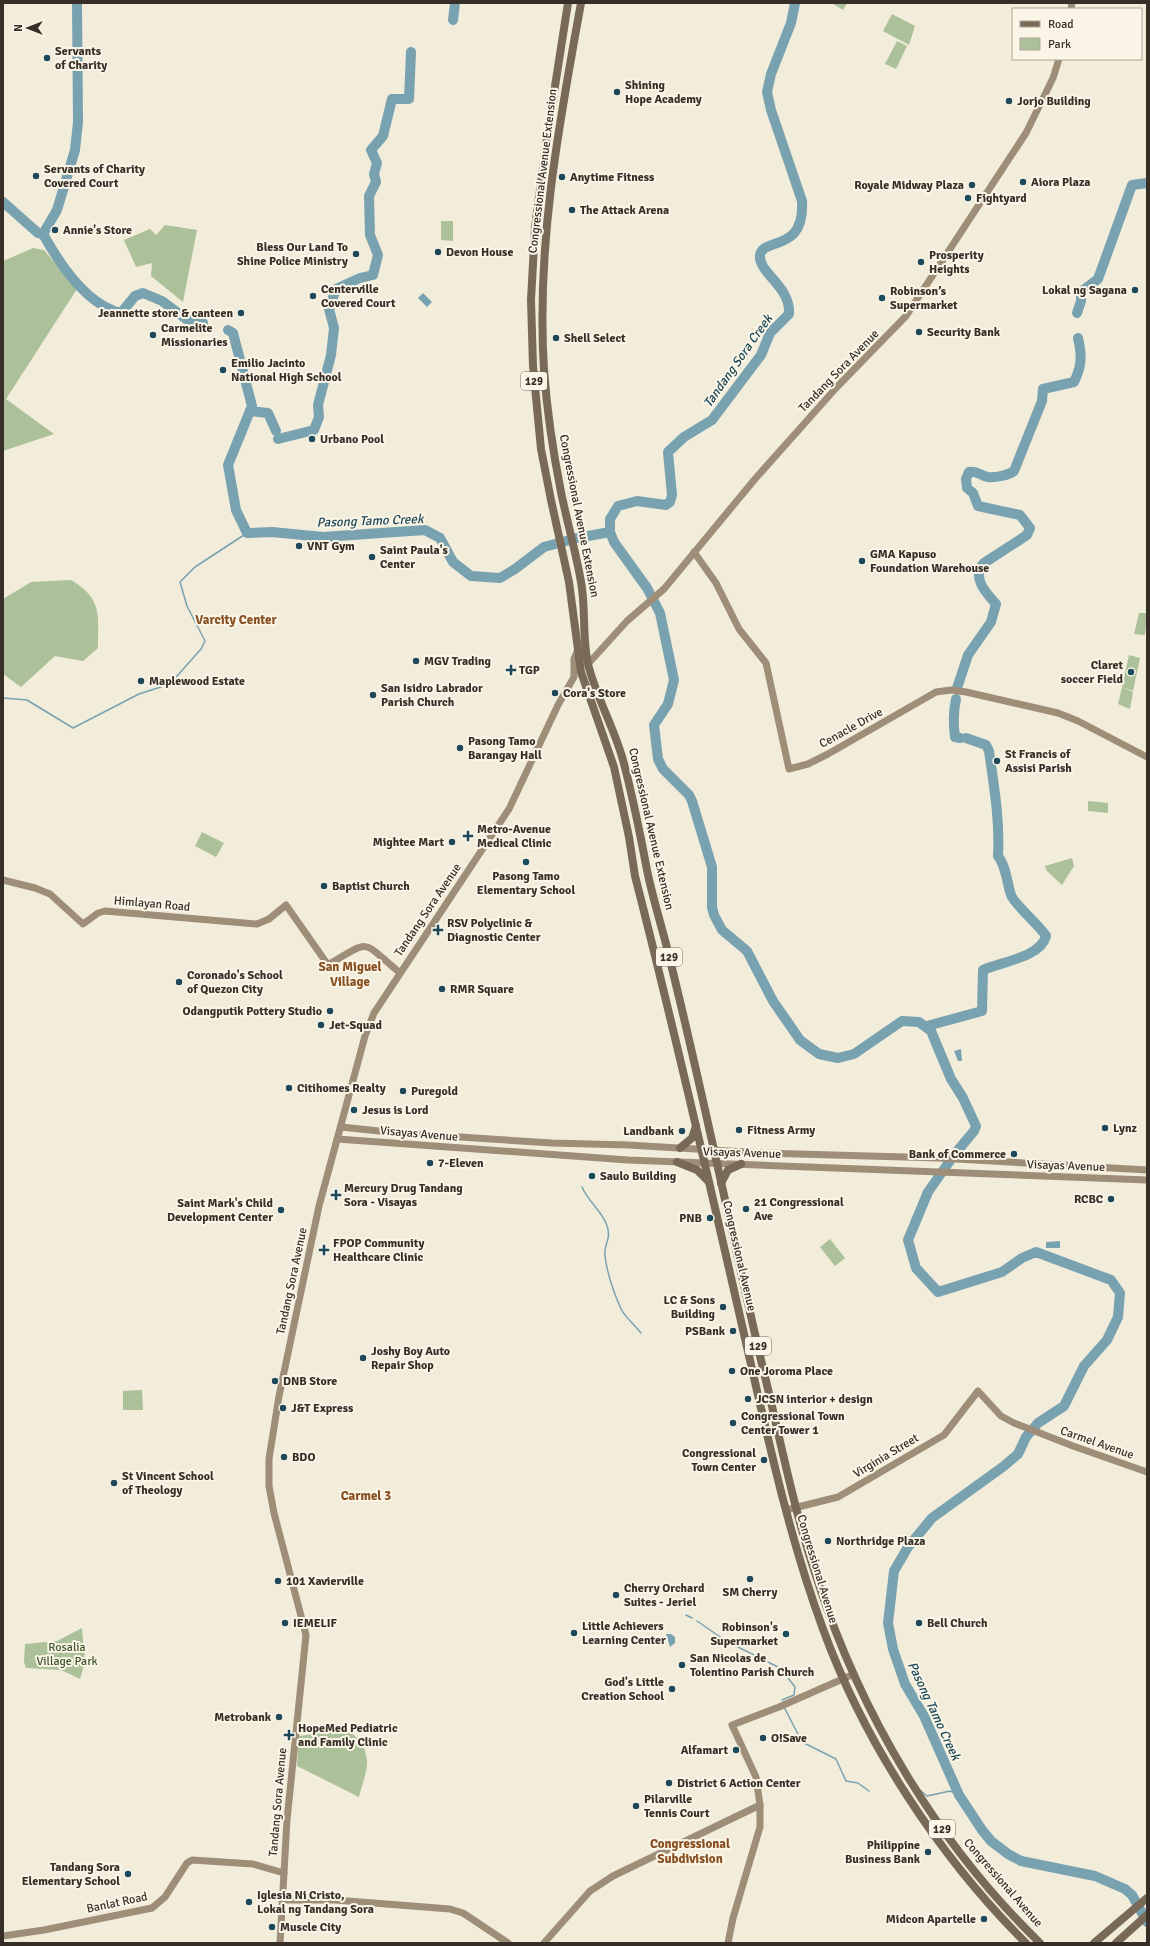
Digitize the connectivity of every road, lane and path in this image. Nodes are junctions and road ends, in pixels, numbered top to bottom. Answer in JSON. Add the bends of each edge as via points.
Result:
{"nodes":[{"id":1,"x":568,"y":3,"type":"edge"},
{"id":2,"x":581,"y":3,"type":"edge"},
{"id":3,"x":1058,"y":60,"type":"edge"},
{"id":4,"x":536,"y":227,"type":"junction"},
{"id":5,"x":546,"y":228,"type":"junction"},
{"id":6,"x":694,"y":552,"type":"junction"},
{"id":7,"x":577,"y":652,"type":"junction"},
{"id":8,"x":588,"y":664,"type":"junction"},
{"id":9,"x":572,"y":680,"type":"junction"},
{"id":10,"x":584,"y":684,"type":"junction"},
{"id":11,"x":1147,"y":757,"type":"edge"},
{"id":12,"x":624,"y":764,"type":"junction"},
{"id":13,"x":614,"y":767,"type":"junction"},
{"id":14,"x":3,"y":880,"type":"edge"},
{"id":15,"x":399,"y":972,"type":"junction"},
{"id":16,"x":696,"y":1124,"type":"junction"},
{"id":17,"x":341,"y":1126,"type":"junction"},
{"id":18,"x":447,"y":1136,"type":"junction"},
{"id":19,"x":337,"y":1139,"type":"junction"},
{"id":20,"x":446,"y":1148,"type":"junction"},
{"id":21,"x":680,"y":1148,"type":"junction"},
{"id":22,"x":702,"y":1150,"type":"junction"},
{"id":23,"x":714,"y":1150,"type":"junction"},
{"id":24,"x":677,"y":1162,"type":"junction"},
{"id":25,"x":705,"y":1163,"type":"junction"},
{"id":26,"x":717,"y":1163,"type":"junction"},
{"id":27,"x":1012,"y":1163,"type":"junction"},
{"id":28,"x":741,"y":1164,"type":"junction"},
{"id":29,"x":1147,"y":1170,"type":"edge"},
{"id":30,"x":1012,"y":1175,"type":"junction"},
{"id":31,"x":1147,"y":1180,"type":"edge"},
{"id":32,"x":710,"y":1184,"type":"junction"},
{"id":33,"x":720,"y":1184,"type":"junction"},
{"id":34,"x":978,"y":1391,"type":"joint"},
{"id":35,"x":1147,"y":1472,"type":"edge"},
{"id":36,"x":796,"y":1508,"type":"junction"},
{"id":37,"x":786,"y":1510,"type":"junction"},
{"id":38,"x":854,"y":1674,"type":"junction"},
{"id":39,"x":843,"y":1678,"type":"junction"},
{"id":40,"x":760,"y":1805,"type":"junction"},
{"id":41,"x":284,"y":1873,"type":"junction"},
{"id":42,"x":1145,"y":1899,"type":"edge"},
{"id":43,"x":282,"y":1900,"type":"junction"},
{"id":44,"x":1147,"y":1915,"type":"edge"},
{"id":45,"x":3,"y":1936,"type":"edge"},
{"id":46,"x":280,"y":1943,"type":"edge"},
{"id":47,"x":508,"y":1943,"type":"edge"},
{"id":48,"x":544,"y":1943,"type":"edge"},
{"id":49,"x":728,"y":1943,"type":"edge"},
{"id":50,"x":1026,"y":1943,"type":"edge"},
{"id":51,"x":1040,"y":1943,"type":"edge"},
{"id":52,"x":1094,"y":1943,"type":"edge"},
{"id":53,"x":1116,"y":1943,"type":"edge"}],
"edges":[{"from":1,"to":4,"type":"main road","name":"Congressional Avenue Extension","number":"129"},
{"from":2,"to":5,"type":"main road","name":"Congressional Avenue Extension","number":"129"},
{"from":3,"to":6,"type":"main road","name":"Tandang Sora Avenue","via":[[1044,99],[1026,133],[906,316],[801,427]]},
{"from":4,"to":5,"type":"main road"},
{"from":4,"to":7,"type":"main road","name":"Congressional Avenue Extension","number":"129","via":[[531,300],[533,366],[541,449],[572,596]]},
{"from":5,"to":8,"type":"main road","name":"Congressional Avenue Extension","number":"129","via":[[542,308],[545,374],[554,455],[583,597]]},
{"from":6,"to":8,"type":"main road","name":"Tandang Sora Avenue","via":[[662,590],[620,628]]},
{"from":6,"to":11,"type":"main road","name":"Cenacle Drive","via":[[716,583],[741,633],[766,663],[789,769],[808,764],[936,692],[947,690],[1058,713]]},
{"from":7,"to":9,"type":"main road","name":"Tandang Sora Avenue"},
{"from":7,"to":10,"type":"main road","name":"Congressional Avenue Extension","number":"129"},
{"from":8,"to":12,"type":"main road","name":"Congressional Avenue Extension","number":"129"},
{"from":9,"to":10,"type":"main road"},
{"from":9,"to":15,"type":"main road","name":"Tandang Sora Avenue","via":[[501,823]]},
{"from":10,"to":13,"type":"main road","name":"Congressional Avenue Extension","number":"129"},
{"from":12,"to":13,"type":"main road"},
{"from":12,"to":23,"type":"main road","name":"Congressional Avenue Extension","number":"129","via":[[641,833],[647,874],[671,963]]},
{"from":13,"to":16,"type":"main road","name":"Congressional Avenue Extension","number":"129","via":[[635,876]]},
{"from":14,"to":15,"type":"main road","name":"Himlayan Road","via":[[46,892],[83,924],[105,911],[257,924],[269,919],[286,905],[328,965],[359,946],[366,946],[372,948]]},
{"from":15,"to":17,"type":"main road","name":"Tandang Sora Avenue","via":[[370,1023]]},
{"from":16,"to":21,"type":"main road","via":[[692,1138]]},
{"from":16,"to":22,"type":"main road","name":"Congressional Avenue Extension","number":"129"},
{"from":17,"to":18,"type":"main road","name":"Visayas Avenue"},
{"from":17,"to":19,"type":"main road","name":"Tandang Sora Avenue"},
{"from":18,"to":20,"type":"main road"},
{"from":18,"to":21,"type":"main road","name":"Visayas Avenue"},
{"from":19,"to":20,"type":"main road","name":"Visayas Avenue"},
{"from":19,"to":41,"type":"main road","name":"Tandang Sora Avenue","via":[[319,1206],[279,1396],[269,1458],[269,1486],[274,1513],[306,1635]]},
{"from":20,"to":24,"type":"main road","name":"Visayas Avenue"},
{"from":21,"to":22,"type":"main road","name":"Visayas Avenue"},
{"from":22,"to":23,"type":"main road","name":"Visayas Avenue"},
{"from":22,"to":25,"type":"main road","name":"Congressional Avenue","number":"129"},
{"from":23,"to":26,"type":"main road","name":"Congressional Avenue Extension","number":"129"},
{"from":23,"to":27,"type":"main road","name":"Visayas Avenue"},
{"from":24,"to":25,"type":"main road","name":"Visayas Avenue"},
{"from":24,"to":32,"type":"main road","via":[[697,1170]]},
{"from":25,"to":26,"type":"main road","name":"Visayas Avenue"},
{"from":25,"to":32,"type":"main road","name":"Congressional Avenue","number":"129"},
{"from":26,"to":28,"type":"main road","name":"Visayas Avenue"},
{"from":26,"to":33,"type":"main road","name":"Congressional Avenue","number":"129"},
{"from":27,"to":29,"type":"main road","name":"Visayas Avenue"},
{"from":27,"to":30,"type":"main road"},
{"from":28,"to":30,"type":"main road","name":"Visayas Avenue"},
{"from":28,"to":33,"type":"main road","via":[[728,1170]]},
{"from":30,"to":31,"type":"main road","name":"Visayas Avenue"},
{"from":32,"to":37,"type":"main road","name":"Congressional Avenue","number":"129"},
{"from":33,"to":36,"type":"main road","name":"Congressional Avenue","number":"129"},
{"from":34,"to":35,"type":"main road","name":"Carmel Avenue","via":[[1001,1416],[1040,1434]]},
{"from":34,"to":36,"type":"main road","name":"Virginia Street","via":[[944,1435],[838,1497]]},
{"from":36,"to":37,"type":"main road","name":"Virginia Street"},
{"from":36,"to":38,"type":"main road","name":"Congressional Avenue","number":"129","via":[[817,1580]]},
{"from":37,"to":39,"type":"main road","name":"Congressional Avenue","number":"129","via":[[814,1602]]},
{"from":38,"to":39,"type":"main road"},
{"from":38,"to":51,"type":"main road","name":"Congressional Avenue","number":"129","via":[[879,1727],[929,1810],[988,1888]]},
{"from":39,"to":40,"type":"main road","via":[[732,1725],[756,1777]]},
{"from":39,"to":50,"type":"main road","name":"Congressional Avenue","number":"129","via":[[870,1732],[925,1822],[973,1885]]},
{"from":40,"to":48,"type":"main road","via":[[613,1876],[590,1891]]},
{"from":40,"to":49,"type":"main road","via":[[760,1827]]},
{"from":41,"to":43,"type":"main road","name":"Tandang Sora Avenue"},
{"from":41,"to":45,"type":"main road","name":"Banlat Road","via":[[253,1864],[192,1860],[187,1862],[165,1897],[152,1908]]},
{"from":42,"to":52,"type":"main road"},
{"from":43,"to":46,"type":"main road","name":"Tandang Sora Avenue"},
{"from":43,"to":47,"type":"main road","via":[[336,1900],[450,1909],[463,1913]]},
{"from":44,"to":53,"type":"main road"}]}
